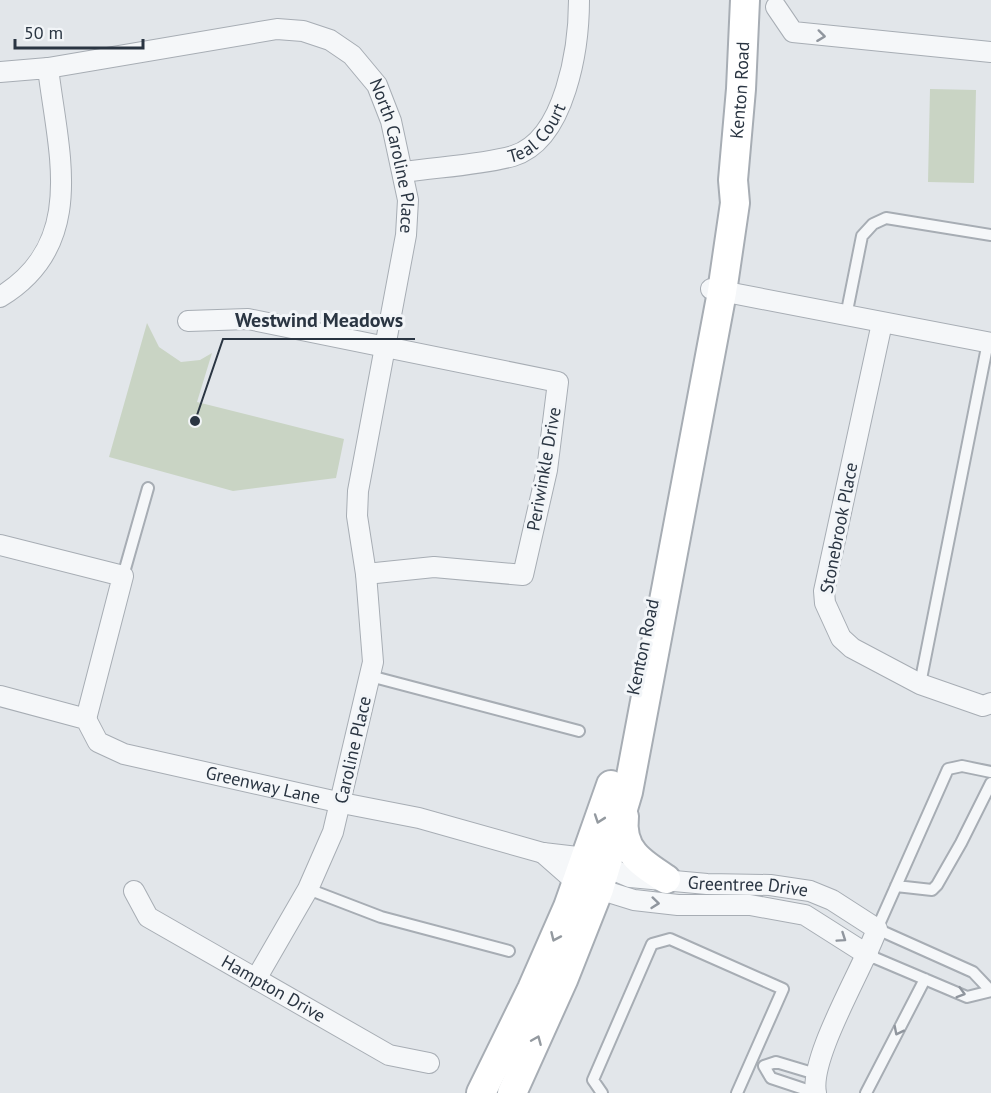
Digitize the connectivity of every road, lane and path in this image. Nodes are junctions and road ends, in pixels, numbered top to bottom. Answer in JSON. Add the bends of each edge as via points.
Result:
{"nodes":[{"id":1,"x":579,"y":0,"type":"edge"},
{"id":2,"x":745,"y":2,"type":"edge"},
{"id":3,"x":779,"y":4,"type":"edge"},
{"id":4,"x":991,"y":52,"type":"edge"},
{"id":5,"x":48,"y":68,"type":"junction"},
{"id":6,"x":0,"y":72,"type":"edge"},
{"id":7,"x":404,"y":172,"type":"junction"},
{"id":8,"x":991,"y":235,"type":"edge"},
{"id":9,"x":717,"y":290,"type":"junction"},
{"id":10,"x":0,"y":297,"type":"edge"},
{"id":11,"x":846,"y":316,"type":"junction"},
{"id":12,"x":188,"y":321,"type":"dead end"},
{"id":13,"x":882,"y":323,"type":"junction"},
{"id":14,"x":990,"y":343,"type":"edge"},
{"id":15,"x":383,"y":348,"type":"junction"},
{"id":16,"x":148,"y":488,"type":"dead end"},
{"id":17,"x":0,"y":545,"type":"edge"},
{"id":18,"x":366,"y":574,"type":"junction"},
{"id":19,"x":123,"y":576,"type":"junction"},
{"id":20,"x":370,"y":676,"type":"junction"},
{"id":21,"x":920,"y":684,"type":"junction"},
{"id":22,"x":0,"y":696,"type":"edge"},
{"id":23,"x":991,"y":703,"type":"edge"},
{"id":24,"x":86,"y":719,"type":"junction"},
{"id":25,"x":579,"y":731,"type":"dead end"},
{"id":26,"x":991,"y":772,"type":"edge"},
{"id":27,"x":991,"y":783,"type":"edge"},
{"id":28,"x":628,"y":792,"type":"junction"},
{"id":29,"x":342,"y":803,"type":"junction"},
{"id":30,"x":592,"y":874,"type":"junction"},
{"id":31,"x":666,"y":879,"type":"junction"},
{"id":32,"x":896,"y":886,"type":"junction"},
{"id":33,"x":308,"y":889,"type":"junction"},
{"id":34,"x":134,"y":891,"type":"dead end"},
{"id":35,"x":877,"y":929,"type":"junction"},
{"id":36,"x":509,"y":951,"type":"dead end"},
{"id":37,"x":868,"y":955,"type":"junction"},
{"id":38,"x":256,"y":979,"type":"junction"},
{"id":39,"x":925,"y":979,"type":"junction"},
{"id":40,"x":991,"y":991,"type":"edge"},
{"id":41,"x":751,"y":1061,"type":"junction"},
{"id":42,"x":429,"y":1063,"type":"dead end"},
{"id":43,"x":764,"y":1066,"type":"junction"},
{"id":44,"x":816,"y":1087,"type":"edge"},
{"id":45,"x":481,"y":1093,"type":"edge"},
{"id":46,"x":512,"y":1093,"type":"edge"},
{"id":47,"x":602,"y":1093,"type":"edge"},
{"id":48,"x":737,"y":1093,"type":"edge"},
{"id":49,"x":866,"y":1093,"type":"edge"}],
"edges":[{"from":1,"to":7,"type":"street","name":"Teal Court","via":[[579,31],[570,76],[563,98],[539,139],[514,155]]},
{"from":2,"to":3,"type":"street"},
{"from":2,"to":9,"type":"main road","name":"Kenton Road","via":[[733,180],[725,206]]},
{"from":3,"to":4,"type":"street","one_way":true,"via":[[793,32]]},
{"from":5,"to":6,"type":"street","name":"North Caroline Place"},
{"from":5,"to":7,"type":"street","name":"North Caroline Place","via":[[277,29],[303,31],[330,40],[352,55],[377,85]]},
{"from":5,"to":10,"type":"street","via":[[62,211],[38,264]]},
{"from":7,"to":15,"type":"street","name":"North Caroline Place","via":[[408,200],[406,235]]},
{"from":8,"to":11,"type":"lane","via":[[886,218],[873,224],[862,236]]},
{"from":9,"to":11,"type":"street"},
{"from":9,"to":28,"type":"main road","name":"Kenton Road"},
{"from":9,"to":30,"type":"main road","name":"Kenton Road","one_way":true,"via":[[648,629]]},
{"from":11,"to":13,"type":"street"},
{"from":12,"to":15,"type":"street","via":[[248,319]]},
{"from":13,"to":14,"type":"street"},
{"from":13,"to":21,"type":"street","name":"Stonebrook Place","via":[[824,591],[825,603],[846,643]]},
{"from":14,"to":21,"type":"lane"},
{"from":15,"to":18,"type":"street","name":"North Caroline Place","via":[[358,491],[357,516]]},
{"from":15,"to":18,"type":"street","name":"Periwinkle Drive","via":[[558,382],[547,470],[523,575],[434,567]]},
{"from":16,"to":19,"type":"lane"},
{"from":17,"to":19,"type":"street"},
{"from":18,"to":20,"type":"street","name":"Caroline Place","via":[[373,662]]},
{"from":19,"to":24,"type":"street"},
{"from":20,"to":25,"type":"lane"},
{"from":20,"to":29,"type":"street","name":"Caroline Place"},
{"from":21,"to":23,"type":"street","name":"Stonebrook Place","via":[[983,706]]},
{"from":22,"to":24,"type":"street"},
{"from":24,"to":29,"type":"street","name":"Greenway Lane","via":[[98,742],[124,754]]},
{"from":26,"to":32,"type":"lane","via":[[962,766],[948,769]]},
{"from":27,"to":32,"type":"lane","via":[[937,885],[932,890]]},
{"from":28,"to":30,"type":"main road","name":"Kenton Road"},
{"from":28,"to":31,"type":"main road","via":[[623,830],[628,849]]},
{"from":29,"to":30,"type":"street","name":"Greenway Lane","via":[[419,818],[543,853]]},
{"from":29,"to":33,"type":"street","name":"Caroline Place"},
{"from":30,"to":31,"type":"street","name":"Greentree Drive"},
{"from":30,"to":37,"type":"street","name":"Greentree Drive","one_way":true,"via":[[634,900],[750,904],[805,915]]},
{"from":30,"to":45,"type":"main road","name":"Kenton Road","one_way":true},
{"from":46,"to":30,"type":"main road","name":"Kenton Road","one_way":true,"via":[[558,991]]},
{"from":31,"to":35,"type":"street","name":"Greentree Drive","via":[[810,891],[832,900]]},
{"from":32,"to":35,"type":"lane"},
{"from":33,"to":36,"type":"lane","via":[[381,917]]},
{"from":33,"to":38,"type":"street","name":"Caroline Place"},
{"from":34,"to":38,"type":"street","name":"Hampton Drive","via":[[148,917]]},
{"from":35,"to":37,"type":"street"},
{"from":35,"to":40,"type":"lane","via":[[973,972]]},
{"from":37,"to":39,"type":"lane"},
{"from":37,"to":44,"type":"street","via":[[820,1055]]},
{"from":38,"to":42,"type":"street","name":"Hampton Drive","via":[[389,1055]]},
{"from":39,"to":40,"type":"lane","one_way":true,"via":[[967,997]]},
{"from":39,"to":49,"type":"lane","one_way":true},
{"from":41,"to":43,"type":"lane"},
{"from":41,"to":47,"type":"lane","via":[[783,988],[669,939],[652,944],[593,1080]]},
{"from":41,"to":48,"type":"lane"},
{"from":43,"to":44,"type":"lane","via":[[771,1078]]},
{"from":43,"to":44,"type":"lane","via":[[776,1062]]}]}
